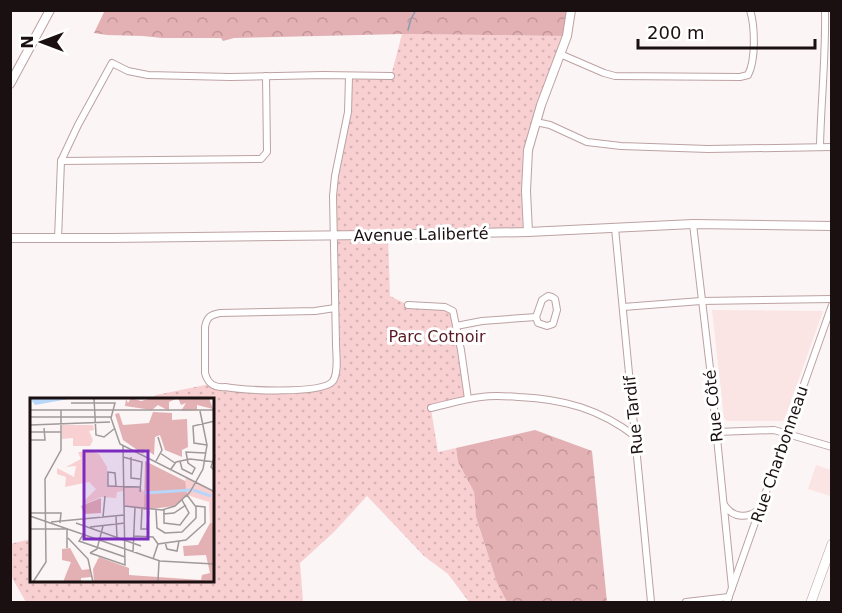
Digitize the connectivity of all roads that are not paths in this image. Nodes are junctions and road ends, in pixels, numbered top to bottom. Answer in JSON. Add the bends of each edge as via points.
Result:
{"nodes":[{"id":1,"x":50,"y":10,"type":"edge"},
{"id":2,"x":571,"y":10,"type":"edge"},
{"id":3,"x":750,"y":10,"type":"edge"},
{"id":4,"x":825,"y":10,"type":"edge"},
{"id":5,"x":560,"y":54,"type":"junction"},
{"id":6,"x":266,"y":76,"type":"junction"},
{"id":7,"x":349,"y":76,"type":"junction"},
{"id":8,"x":391,"y":76,"type":"dead end"},
{"id":9,"x":10,"y":84,"type":"edge"},
{"id":10,"x":536,"y":122,"type":"junction"},
{"id":11,"x":820,"y":146,"type":"junction"},
{"id":12,"x":831,"y":147,"type":"edge"},
{"id":13,"x":61,"y":161,"type":"junction"},
{"id":14,"x":693,"y":224,"type":"junction"},
{"id":15,"x":831,"y":226,"type":"edge"},
{"id":16,"x":615,"y":228,"type":"junction"},
{"id":17,"x":528,"y":232,"type":"junction"},
{"id":18,"x":334,"y":236,"type":"junction"},
{"id":19,"x":10,"y":238,"type":"edge"},
{"id":20,"x":58,"y":239,"type":"junction"},
{"id":21,"x":831,"y":299,"type":"edge"},
{"id":22,"x":701,"y":301,"type":"junction"},
{"id":23,"x":408,"y":305,"type":"dead end"},
{"id":24,"x":831,"y":305,"type":"edge"},
{"id":25,"x":623,"y":307,"type":"junction"},
{"id":26,"x":335,"y":308,"type":"junction"},
{"id":27,"x":536,"y":317,"type":"junction"},
{"id":28,"x":456,"y":326,"type":"junction"},
{"id":29,"x":468,"y":399,"type":"junction"},
{"id":30,"x":431,"y":408,"type":"dead end"},
{"id":31,"x":716,"y":432,"type":"junction"},
{"id":32,"x":786,"y":433,"type":"junction"},
{"id":33,"x":636,"y":437,"type":"junction"},
{"id":34,"x":831,"y":447,"type":"edge"},
{"id":35,"x":723,"y":502,"type":"junction"},
{"id":36,"x":760,"y":509,"type":"junction"},
{"id":37,"x":831,"y":544,"type":"edge"},
{"id":38,"x":732,"y":588,"type":"junction"},
{"id":39,"x":728,"y":600,"type":"edge"},
{"id":40,"x":651,"y":603,"type":"edge"},
{"id":41,"x":686,"y":603,"type":"edge"},
{"id":42,"x":811,"y":603,"type":"edge"}],
"edges":[{"from":1,"to":9,"type":"street"},
{"from":2,"to":5,"type":"street"},
{"from":3,"to":5,"type":"street","via":[[752,68],[748,75],[740,77],[615,76]]},
{"from":4,"to":11,"type":"street"},
{"from":5,"to":10,"type":"street"},
{"from":6,"to":7,"type":"street"},
{"from":6,"to":13,"type":"street","via":[[143,74],[112,63]]},
{"from":6,"to":13,"type":"street","via":[[267,152],[261,159]]},
{"from":7,"to":8,"type":"street"},
{"from":7,"to":18,"type":"street","via":[[348,111],[333,186]]},
{"from":10,"to":11,"type":"street","via":[[587,142],[621,146]]},
{"from":10,"to":17,"type":"street","via":[[526,166]]},
{"from":11,"to":12,"type":"street"},
{"from":13,"to":20,"type":"street"},
{"from":14,"to":15,"type":"street","name":"Avenue Laliberté"},
{"from":14,"to":16,"type":"street","name":"Avenue Laliberté"},
{"from":14,"to":22,"type":"street","name":"Rue Côté"},
{"from":16,"to":17,"type":"street","name":"Avenue Laliberté"},
{"from":16,"to":25,"type":"street","name":"Rue Tardif"},
{"from":17,"to":18,"type":"street","name":"Avenue Laliberté"},
{"from":18,"to":20,"type":"street","name":"Avenue Laliberté"},
{"from":18,"to":26,"type":"street"},
{"from":19,"to":20,"type":"street","name":"Avenue Laliberté"},
{"from":21,"to":22,"type":"street"},
{"from":22,"to":25,"type":"street"},
{"from":22,"to":31,"type":"street","name":"Rue Côté"},
{"from":23,"to":28,"type":"street","via":[[445,307],[453,311]]},
{"from":24,"to":32,"type":"street","name":"Rue Charbonneau"},
{"from":25,"to":33,"type":"street","name":"Rue Tardif"},
{"from":26,"to":26,"type":"street","via":[[211,315],[205,327],[207,380],[218,388],[297,390],[329,384],[334,380],[336,366]]},
{"from":27,"to":27,"type":"street","via":[[542,300],[548,296],[555,299],[553,324],[540,324]]},
{"from":27,"to":28,"type":"street"},
{"from":28,"to":29,"type":"street"},
{"from":29,"to":30,"type":"street"},
{"from":29,"to":33,"type":"street","via":[[513,397],[571,403],[601,415]]},
{"from":31,"to":32,"type":"street"},
{"from":31,"to":35,"type":"street","name":"Rue Côté"},
{"from":32,"to":34,"type":"street"},
{"from":32,"to":36,"type":"street","name":"Rue Charbonneau"},
{"from":33,"to":40,"type":"street","name":"Rue Tardif"},
{"from":35,"to":36,"type":"street","via":[[729,512],[737,515]]},
{"from":35,"to":38,"type":"street","name":"Rue Côté"},
{"from":36,"to":38,"type":"street","name":"Rue Charbonneau"},
{"from":37,"to":42,"type":"main road"},
{"from":38,"to":39,"type":"street","name":"Rue Charbonneau"},
{"from":39,"to":41,"type":"street"}]}
